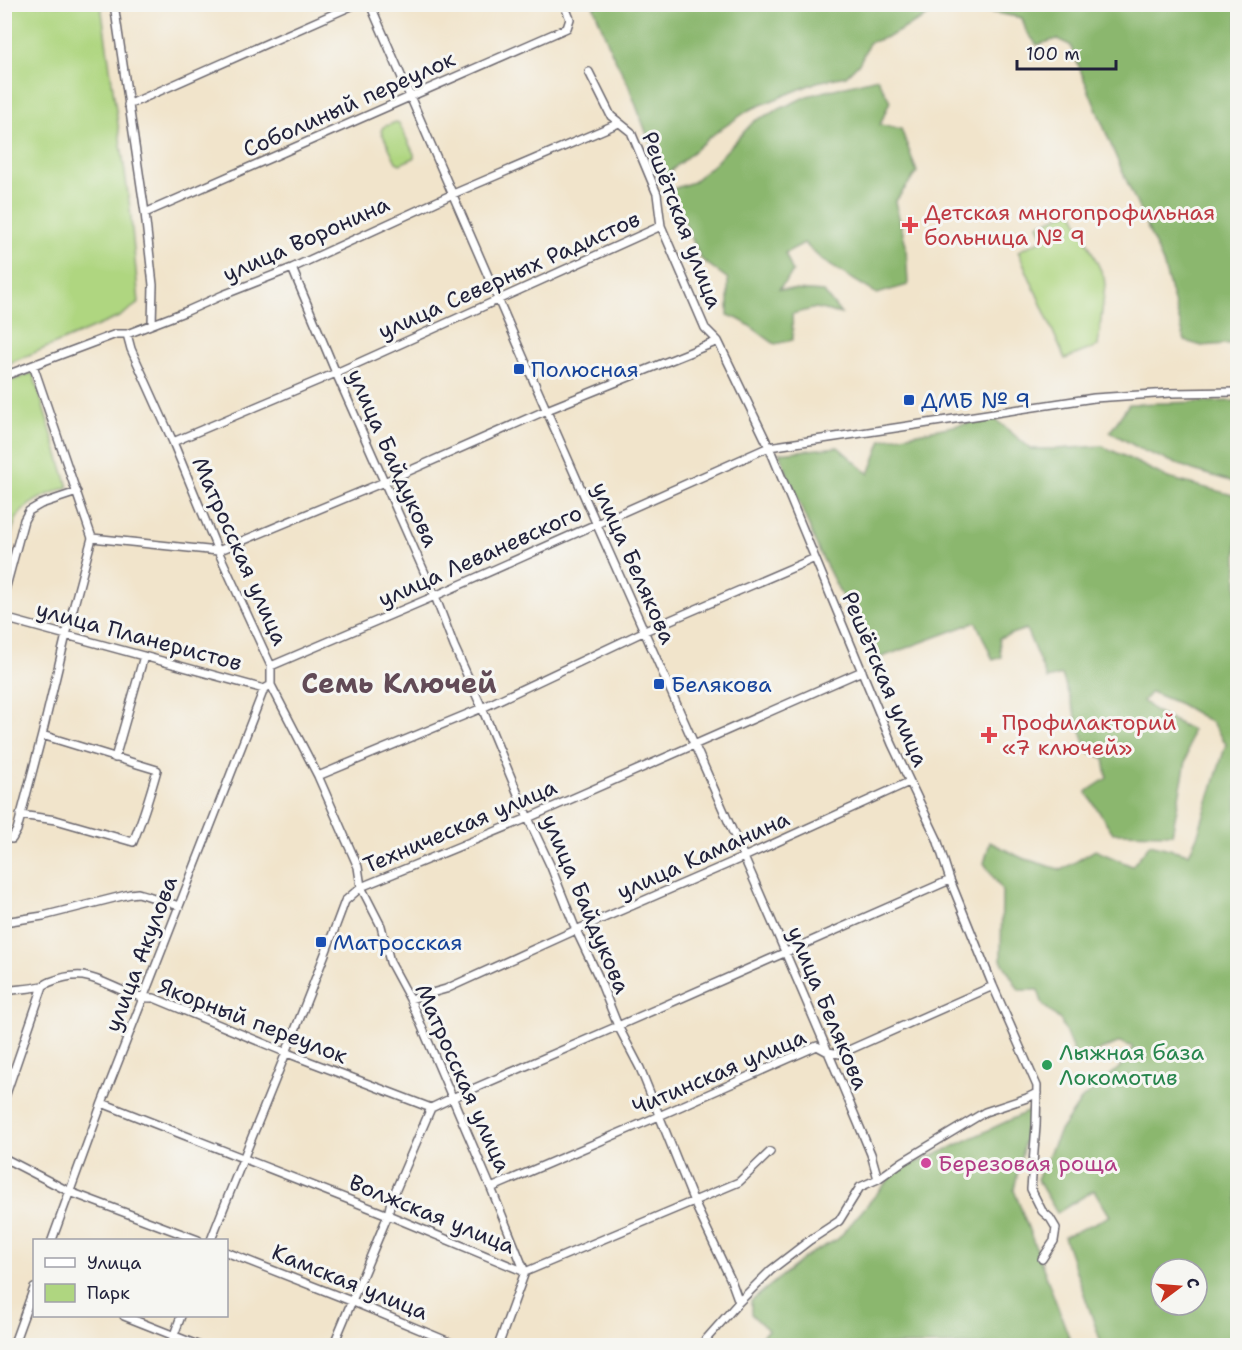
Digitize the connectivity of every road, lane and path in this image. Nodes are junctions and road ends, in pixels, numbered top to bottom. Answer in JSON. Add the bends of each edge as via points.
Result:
{"nodes":[{"id":1,"x":114,"y":4,"type":"edge"},
{"id":2,"x":356,"y":4,"type":"edge"},
{"id":3,"x":370,"y":4,"type":"edge"},
{"id":4,"x":564,"y":4,"type":"edge"},
{"id":5,"x":589,"y":72,"type":"dead end"},
{"id":6,"x":410,"y":96,"type":"junction"},
{"id":7,"x":128,"y":105,"type":"junction"},
{"id":8,"x":619,"y":123,"type":"junction"},
{"id":9,"x":453,"y":194,"type":"junction"},
{"id":10,"x":145,"y":213,"type":"junction"},
{"id":11,"x":661,"y":226,"type":"junction"},
{"id":12,"x":292,"y":268,"type":"junction"},
{"id":13,"x":499,"y":299,"type":"junction"},
{"id":14,"x":152,"y":324,"type":"junction"},
{"id":15,"x":127,"y":334,"type":"junction"},
{"id":16,"x":718,"y":341,"type":"junction"},
{"id":17,"x":33,"y":365,"type":"junction"},
{"id":18,"x":336,"y":373,"type":"junction"},
{"id":19,"x":4,"y":376,"type":"edge"},
{"id":20,"x":1238,"y":392,"type":"edge"},
{"id":21,"x":547,"y":410,"type":"junction"},
{"id":22,"x":173,"y":442,"type":"junction"},
{"id":23,"x":769,"y":447,"type":"junction"},
{"id":24,"x":384,"y":482,"type":"junction"},
{"id":25,"x":78,"y":492,"type":"junction"},
{"id":26,"x":597,"y":524,"type":"junction"},
{"id":27,"x":93,"y":538,"type":"junction"},
{"id":28,"x":218,"y":550,"type":"junction"},
{"id":29,"x":815,"y":558,"type":"junction"},
{"id":30,"x":4,"y":594,"type":"edge"},
{"id":31,"x":435,"y":596,"type":"junction"},
{"id":32,"x":4,"y":618,"type":"edge"},
{"id":33,"x":645,"y":631,"type":"junction"},
{"id":34,"x":66,"y":635,"type":"junction"},
{"id":35,"x":144,"y":656,"type":"junction"},
{"id":36,"x":271,"y":666,"type":"junction"},
{"id":37,"x":861,"y":671,"type":"junction"},
{"id":38,"x":271,"y":685,"type":"junction"},
{"id":39,"x":264,"y":689,"type":"junction"},
{"id":40,"x":482,"y":708,"type":"junction"},
{"id":41,"x":42,"y":735,"type":"junction"},
{"id":42,"x":694,"y":745,"type":"junction"},
{"id":43,"x":115,"y":758,"type":"junction"},
{"id":44,"x":318,"y":776,"type":"junction"},
{"id":45,"x":909,"y":782,"type":"junction"},
{"id":46,"x":20,"y":815,"type":"junction"},
{"id":47,"x":528,"y":818,"type":"junction"},
{"id":48,"x":8,"y":838,"type":"edge"},
{"id":49,"x":744,"y":857,"type":"junction"},
{"id":50,"x":950,"y":880,"type":"junction"},
{"id":51,"x":361,"y":887,"type":"junction"},
{"id":52,"x":179,"y":906,"type":"junction"},
{"id":53,"x":4,"y":922,"type":"edge"},
{"id":54,"x":576,"y":930,"type":"junction"},
{"id":55,"x":785,"y":953,"type":"junction"},
{"id":56,"x":43,"y":986,"type":"junction"},
{"id":57,"x":993,"y":986,"type":"junction"},
{"id":58,"x":4,"y":991,"type":"edge"},
{"id":59,"x":143,"y":999,"type":"junction"},
{"id":60,"x":410,"y":999,"type":"junction"},
{"id":61,"x":618,"y":1026,"type":"junction"},
{"id":62,"x":828,"y":1052,"type":"junction"},
{"id":63,"x":286,"y":1053,"type":"junction"},
{"id":64,"x":1037,"y":1093,"type":"junction"},
{"id":65,"x":452,"y":1098,"type":"junction"},
{"id":66,"x":4,"y":1100,"type":"edge"},
{"id":67,"x":102,"y":1103,"type":"junction"},
{"id":68,"x":431,"y":1108,"type":"junction"},
{"id":69,"x":658,"y":1116,"type":"junction"},
{"id":70,"x":770,"y":1152,"type":"dead end"},
{"id":71,"x":4,"y":1158,"type":"edge"},
{"id":72,"x":243,"y":1159,"type":"junction"},
{"id":73,"x":878,"y":1179,"type":"junction"},
{"id":74,"x":491,"y":1188,"type":"junction"},
{"id":75,"x":70,"y":1192,"type":"junction"},
{"id":76,"x":694,"y":1202,"type":"junction"},
{"id":77,"x":388,"y":1215,"type":"junction"},
{"id":78,"x":52,"y":1239,"type":"edge"},
{"id":79,"x":195,"y":1239,"type":"edge"},
{"id":80,"x":211,"y":1239,"type":"edge"},
{"id":81,"x":228,"y":1253,"type":"edge"},
{"id":82,"x":1042,"y":1259,"type":"dead end"},
{"id":83,"x":525,"y":1272,"type":"junction"},
{"id":84,"x":33,"y":1291,"type":"edge"},
{"id":85,"x":351,"y":1301,"type":"junction"},
{"id":86,"x":739,"y":1302,"type":"junction"},
{"id":87,"x":126,"y":1317,"type":"edge"},
{"id":88,"x":182,"y":1317,"type":"edge"},
{"id":89,"x":174,"y":1336,"type":"junction"},
{"id":90,"x":13,"y":1346,"type":"edge"},
{"id":91,"x":170,"y":1346,"type":"edge"},
{"id":92,"x":200,"y":1346,"type":"edge"},
{"id":93,"x":333,"y":1346,"type":"edge"},
{"id":94,"x":459,"y":1346,"type":"edge"},
{"id":95,"x":498,"y":1346,"type":"edge"},
{"id":96,"x":700,"y":1346,"type":"edge"}],
"edges":[{"from":1,"to":7,"type":"street"},
{"from":2,"to":7,"type":"street"},
{"from":3,"to":6,"type":"street","name":"улица Белякова"},
{"from":4,"to":6,"type":"street","name":"Соболиный переулок","via":[[570,19],[567,28]]},
{"from":5,"to":8,"type":"street","name":"Решётская улица","via":[[611,116]]},
{"from":6,"to":9,"type":"street","name":"улица Белякова"},
{"from":6,"to":10,"type":"street","name":"Соболиный переулок"},
{"from":7,"to":10,"type":"street"},
{"from":8,"to":9,"type":"street","name":"улица Воронина"},
{"from":8,"to":11,"type":"street","name":"Решётская улица","via":[[632,132],[653,183]]},
{"from":9,"to":12,"type":"street","name":"улица Воронина"},
{"from":9,"to":13,"type":"street","name":"улица Белякова"},
{"from":10,"to":14,"type":"street","via":[[153,285]]},
{"from":11,"to":13,"type":"street","name":"улица Северных Радистов"},
{"from":11,"to":16,"type":"street","name":"Решётская улица","via":[[705,328]]},
{"from":12,"to":14,"type":"street","name":"улица Воронина"},
{"from":12,"to":18,"type":"street","name":"улица Байдукова"},
{"from":13,"to":18,"type":"street","name":"улица Северных Радистов"},
{"from":13,"to":21,"type":"street","name":"улица Белякова"},
{"from":14,"to":15,"type":"street","name":"улица Воронина"},
{"from":15,"to":17,"type":"street","name":"улица Воронина","via":[[116,334]]},
{"from":15,"to":22,"type":"street","name":"Матросская улица"},
{"from":16,"to":21,"type":"street"},
{"from":16,"to":23,"type":"street","name":"Решётская улица"},
{"from":17,"to":19,"type":"street","name":"улица Воронина"},
{"from":17,"to":25,"type":"street"},
{"from":18,"to":22,"type":"street","name":"улица Северных Радистов"},
{"from":18,"to":24,"type":"street","name":"улица Байдукова"},
{"from":20,"to":23,"type":"street","name":"улица Леваневского","via":[[1094,398]]},
{"from":21,"to":24,"type":"street"},
{"from":21,"to":26,"type":"street","name":"улица Белякова"},
{"from":22,"to":28,"type":"street","name":"Матросская улица"},
{"from":23,"to":26,"type":"street","name":"улица Леваневского"},
{"from":23,"to":29,"type":"street","name":"Решётская улица"},
{"from":24,"to":28,"type":"street"},
{"from":24,"to":31,"type":"street","name":"улица Байдукова"},
{"from":25,"to":27,"type":"street"},
{"from":25,"to":30,"type":"street","via":[[29,511]]},
{"from":26,"to":31,"type":"street","name":"улица Леваневского"},
{"from":26,"to":33,"type":"street","name":"улица Белякова"},
{"from":27,"to":28,"type":"street"},
{"from":27,"to":34,"type":"street"},
{"from":28,"to":36,"type":"street","name":"Матросская улица"},
{"from":29,"to":33,"type":"street"},
{"from":29,"to":37,"type":"street","name":"Решётская улица"},
{"from":31,"to":36,"type":"street","name":"улица Леваневского"},
{"from":31,"to":40,"type":"street","name":"улица Байдукова"},
{"from":32,"to":34,"type":"street","name":"улица Планеристов"},
{"from":33,"to":40,"type":"street"},
{"from":33,"to":42,"type":"street","name":"улица Белякова"},
{"from":34,"to":35,"type":"street","name":"улица Планеристов"},
{"from":34,"to":41,"type":"street"},
{"from":35,"to":39,"type":"street","name":"улица Планеристов"},
{"from":35,"to":43,"type":"street"},
{"from":36,"to":38,"type":"street","name":"Матросская улица"},
{"from":37,"to":42,"type":"street","name":"Техническая улица"},
{"from":37,"to":45,"type":"street","name":"Решётская улица"},
{"from":38,"to":39,"type":"street"},
{"from":38,"to":44,"type":"street","name":"Матросская улица"},
{"from":39,"to":52,"type":"street","name":"улица Акулова"},
{"from":40,"to":44,"type":"street"},
{"from":40,"to":47,"type":"street","name":"улица Байдукова"},
{"from":41,"to":43,"type":"street"},
{"from":41,"to":46,"type":"street"},
{"from":42,"to":47,"type":"street","name":"Техническая улица"},
{"from":42,"to":49,"type":"street","name":"улица Белякова"},
{"from":43,"to":46,"type":"street","via":[[157,770],[133,842],[57,820]]},
{"from":44,"to":51,"type":"street","name":"Матросская улица","via":[[358,867]]},
{"from":45,"to":49,"type":"street","name":"улица Каманина"},
{"from":45,"to":50,"type":"street","name":"Решётская улица","via":[[937,839]]},
{"from":46,"to":48,"type":"street","via":[[17,830]]},
{"from":47,"to":51,"type":"street","name":"Техническая улица"},
{"from":47,"to":54,"type":"street","name":"улица Байдукова"},
{"from":49,"to":54,"type":"street","name":"улица Каманина"},
{"from":49,"to":55,"type":"street","name":"улица Белякова"},
{"from":50,"to":55,"type":"street"},
{"from":50,"to":57,"type":"street","name":"Решётская улица"},
{"from":51,"to":60,"type":"street","name":"Матросская улица","via":[[381,926],[390,962]]},
{"from":51,"to":63,"type":"street","name":"Техническая улица","via":[[345,901]]},
{"from":52,"to":53,"type":"street","via":[[138,893]]},
{"from":52,"to":59,"type":"street","name":"улица Акулова"},
{"from":54,"to":60,"type":"street","name":"улица Каманина","via":[[446,989]]},
{"from":54,"to":61,"type":"street","name":"улица Байдукова"},
{"from":55,"to":61,"type":"street"},
{"from":55,"to":62,"type":"street","name":"улица Белякова"},
{"from":56,"to":58,"type":"street","name":"Якорный переулок"},
{"from":56,"to":59,"type":"street","name":"Якорный переулок","via":[[79,976]]},
{"from":56,"to":66,"type":"street"},
{"from":57,"to":62,"type":"street","name":"Читинская улица","via":[[840,1054]]},
{"from":57,"to":64,"type":"street","name":"Решётская улица"},
{"from":59,"to":63,"type":"street","name":"Якорный переулок","via":[[154,998]]},
{"from":59,"to":67,"type":"street","name":"улица Акулова"},
{"from":60,"to":65,"type":"street","name":"Матросская улица"},
{"from":61,"to":65,"type":"street"},
{"from":61,"to":69,"type":"street","name":"улица Байдукова","via":[[640,1068]]},
{"from":62,"to":69,"type":"street","name":"Читинская улица","via":[[817,1046]]},
{"from":62,"to":73,"type":"street","name":"улица Белякова","via":[[872,1154]]},
{"from":63,"to":68,"type":"street","name":"Якорный переулок"},
{"from":63,"to":72,"type":"street","name":"Техническая улица"},
{"from":64,"to":73,"type":"street","via":[[985,1112]]},
{"from":64,"to":82,"type":"street","name":"Решётская улица","via":[[1031,1189],[1056,1228],[1054,1241]]},
{"from":65,"to":68,"type":"street"},
{"from":65,"to":74,"type":"street","name":"Матросская улица"},
{"from":67,"to":72,"type":"street","name":"Волжская улица"},
{"from":67,"to":75,"type":"street","name":"улица Акулова"},
{"from":68,"to":77,"type":"street"},
{"from":69,"to":74,"type":"street","name":"Читинская улица"},
{"from":69,"to":76,"type":"street","name":"улица Байдукова"},
{"from":70,"to":76,"type":"street","name":"Волжская улица","via":[[739,1182]]},
{"from":71,"to":75,"type":"street"},
{"from":72,"to":77,"type":"street","name":"Волжская улица"},
{"from":72,"to":80,"type":"street","name":"Техническая улица"},
{"from":73,"to":86,"type":"street","via":[[860,1187],[839,1221],[771,1270]]},
{"from":74,"to":83,"type":"street","name":"Матросская улица"},
{"from":75,"to":78,"type":"street","name":"улица Акулова"},
{"from":75,"to":79,"type":"street"},
{"from":76,"to":83,"type":"street","name":"Волжская улица"},
{"from":76,"to":86,"type":"street","name":"улица Байдукова"},
{"from":77,"to":83,"type":"street","name":"Волжская улица"},
{"from":77,"to":85,"type":"street"},
{"from":81,"to":85,"type":"street","name":"Камская улица"},
{"from":83,"to":95,"type":"street"},
{"from":84,"to":90,"type":"street"},
{"from":85,"to":93,"type":"street"},
{"from":85,"to":94,"type":"street","name":"Камская улица"},
{"from":86,"to":96,"type":"street"},
{"from":87,"to":89,"type":"street"},
{"from":88,"to":89,"type":"street"},
{"from":89,"to":91,"type":"street"},
{"from":89,"to":92,"type":"street"}]}
